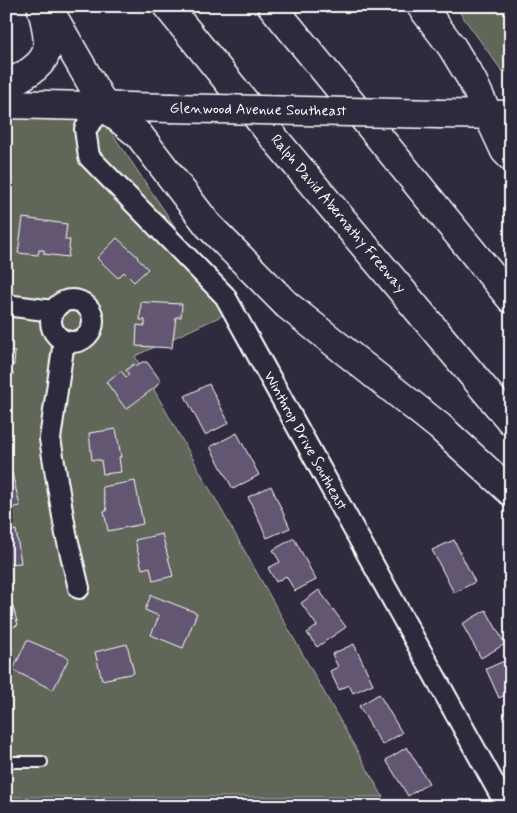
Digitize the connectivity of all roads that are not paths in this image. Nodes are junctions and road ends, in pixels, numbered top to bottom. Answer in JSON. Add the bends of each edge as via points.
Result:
{"nodes":[{"id":1,"x":41,"y":6,"type":"edge"},
{"id":2,"x":47,"y":6,"type":"edge"},
{"id":3,"x":167,"y":6,"type":"edge"},
{"id":4,"x":272,"y":6,"type":"edge"},
{"id":5,"x":420,"y":6,"type":"edge"},
{"id":6,"x":6,"y":85,"type":"edge"},
{"id":7,"x":6,"y":104,"type":"edge"},
{"id":8,"x":105,"y":107,"type":"junction"},
{"id":9,"x":499,"y":114,"type":"edge"},
{"id":10,"x":511,"y":158,"type":"edge"},
{"id":11,"x":511,"y":299,"type":"edge"},
{"id":12,"x":6,"y":305,"type":"edge"},
{"id":13,"x":53,"y":311,"type":"junction"},
{"id":14,"x":64,"y":341,"type":"junction"},
{"id":15,"x":511,"y":421,"type":"edge"},
{"id":16,"x":511,"y":492,"type":"edge"},
{"id":17,"x":79,"y":588,"type":"dead end"},
{"id":18,"x":6,"y":762,"type":"edge"},
{"id":19,"x":42,"y":762,"type":"dead end"},
{"id":20,"x":507,"y":807,"type":"edge"}],
"edges":[{"from":1,"to":6,"type":"main road","via":[[48,44],[43,60]]},
{"from":2,"to":8,"type":"main road"},
{"from":3,"to":15,"type":"main road","name":"Ralph David Abernathy Freeway"},
{"from":4,"to":11,"type":"main road"},
{"from":5,"to":9,"type":"main road"},
{"from":7,"to":8,"type":"main road","name":"Glenwood Avenue Southeast"},
{"from":8,"to":9,"type":"main road","name":"Glenwood Avenue Southeast","bridge":true},
{"from":8,"to":16,"type":"main road","via":[[139,135],[208,225],[286,305],[440,427]]},
{"from":8,"to":20,"type":"street","name":"Winthrop Drive Southeast","via":[[85,129],[89,157],[225,296]]},
{"from":9,"to":10,"type":"main road","via":[[505,150]]},
{"from":12,"to":13,"type":"street"},
{"from":13,"to":14,"type":"street","via":[[50,318],[53,332]]},
{"from":13,"to":14,"type":"street","via":[[69,299],[83,302],[92,313],[90,333],[78,342]]},
{"from":14,"to":17,"type":"street","via":[[50,439]]},
{"from":18,"to":19,"type":"lane"}]}
